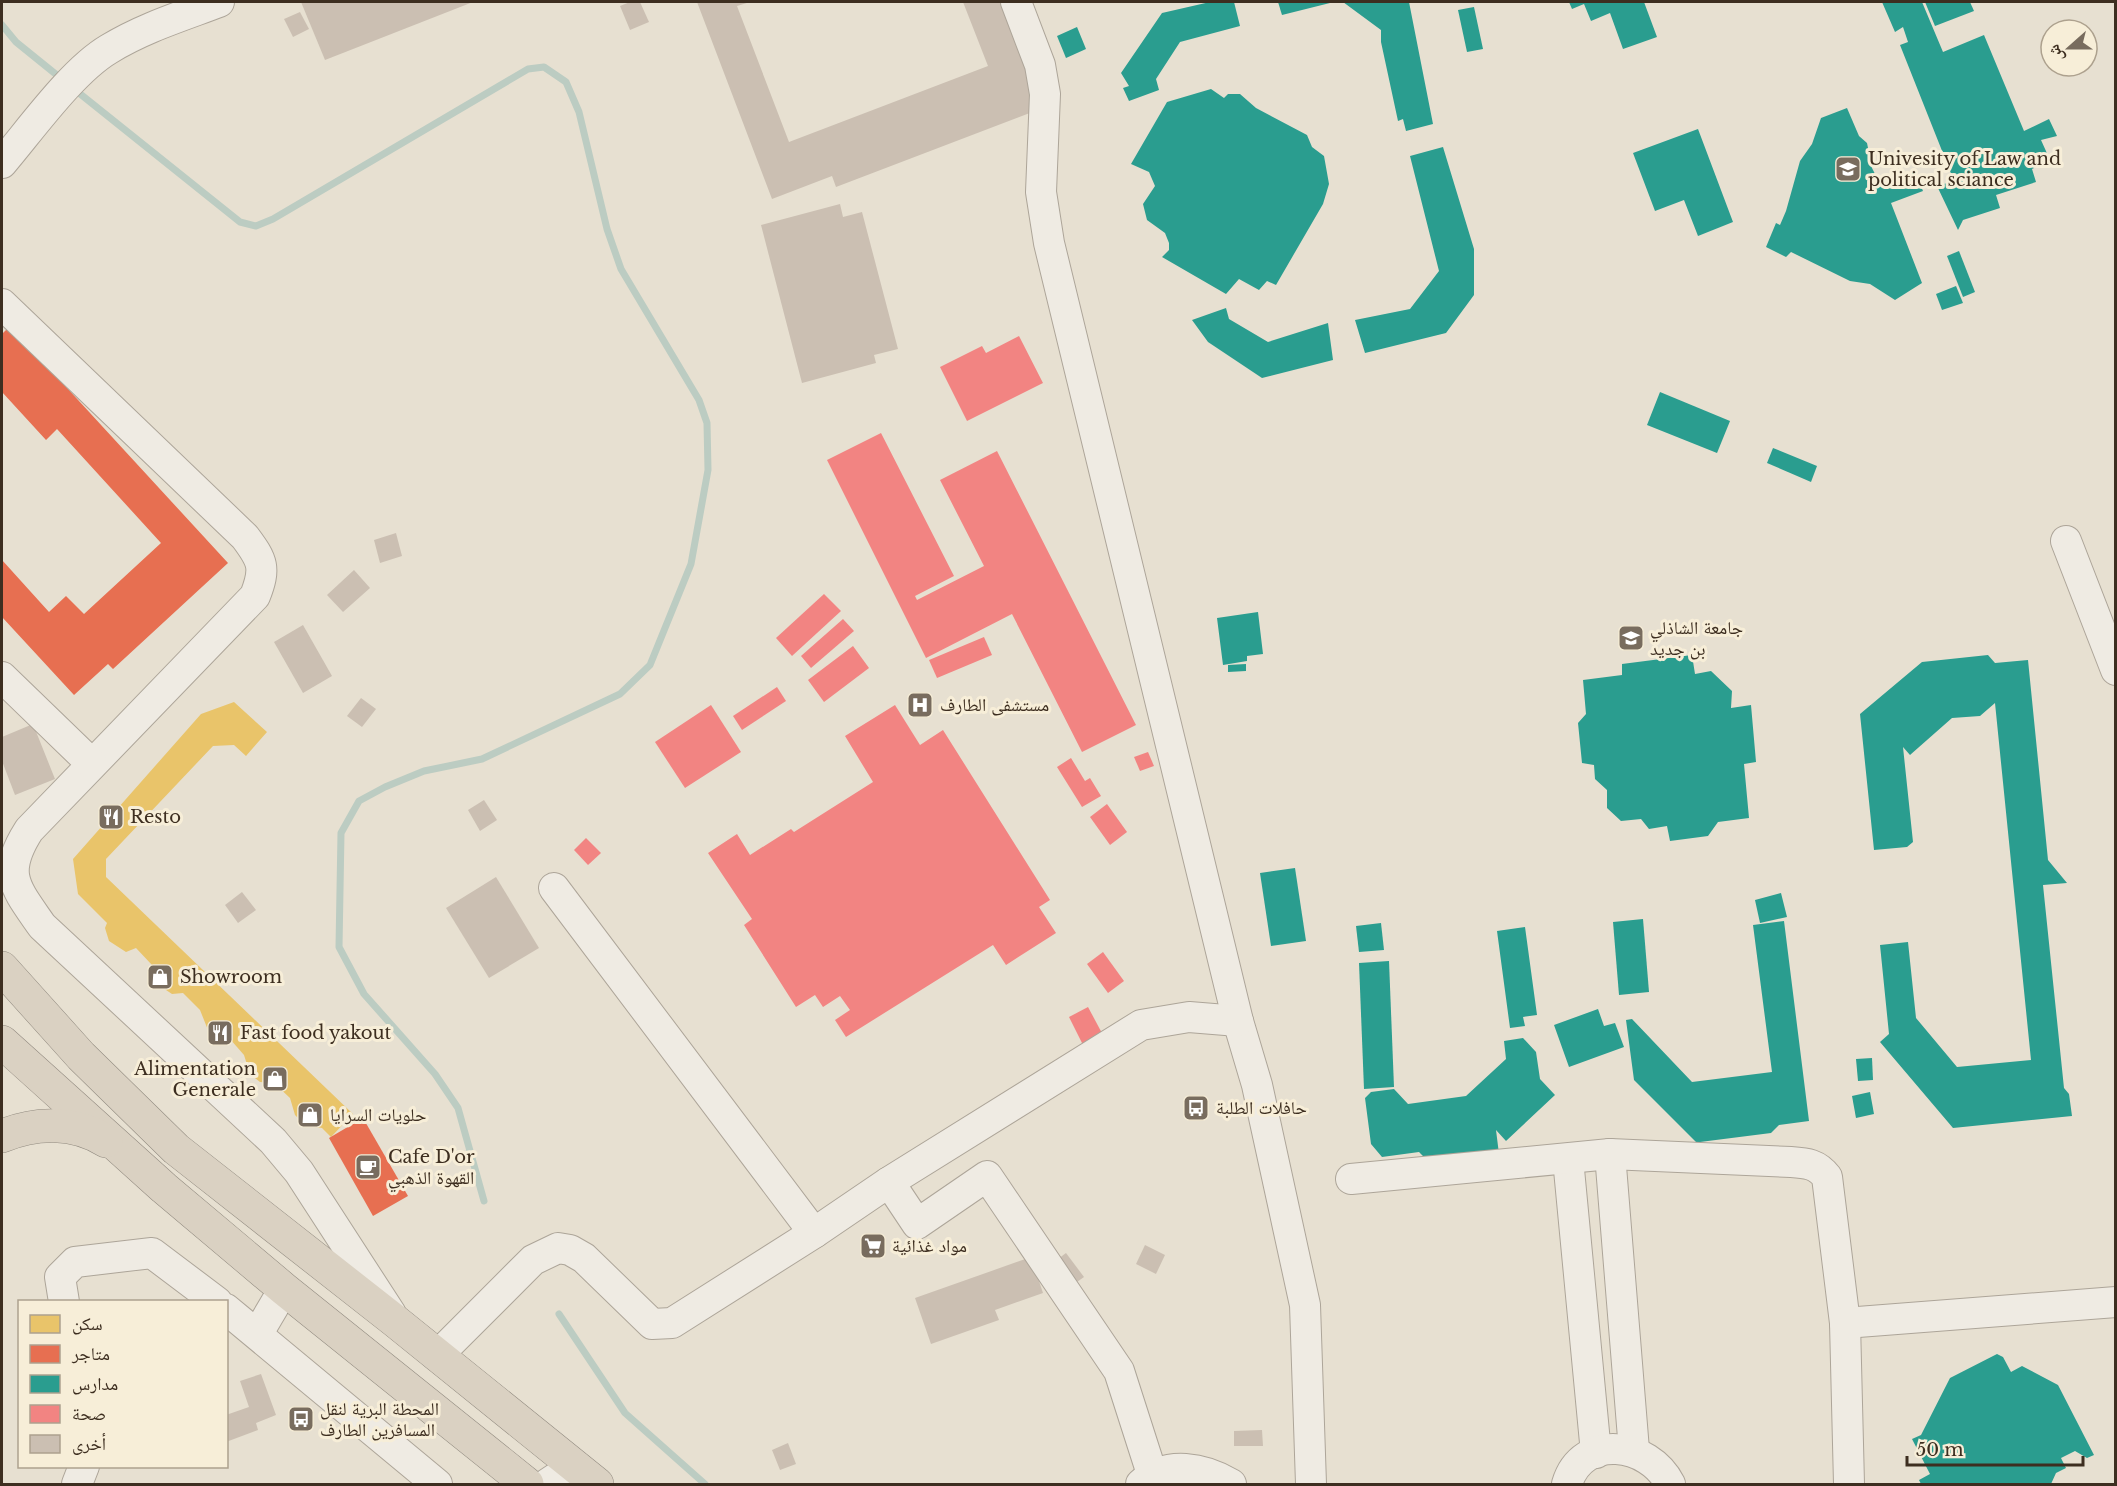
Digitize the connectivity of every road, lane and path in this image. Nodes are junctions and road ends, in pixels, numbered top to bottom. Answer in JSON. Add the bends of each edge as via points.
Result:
{"nodes":[{"id":1,"x":219,"y":2,"type":"edge"},
{"id":2,"x":1016,"y":2,"type":"edge"},
{"id":3,"x":2,"y":163,"type":"edge"},
{"id":4,"x":2,"y":304,"type":"edge"},
{"id":5,"x":2066,"y":541,"type":"dead end"},
{"id":6,"x":2114,"y":660,"type":"edge"},
{"id":7,"x":2,"y":677,"type":"edge"},
{"id":8,"x":92,"y":764,"type":"junction"},
{"id":9,"x":554,"y":888,"type":"dead end"},
{"id":10,"x":2,"y":968,"type":"edge"},
{"id":11,"x":1238,"y":1021,"type":"junction"},
{"id":12,"x":2,"y":1042,"type":"edge"},
{"id":13,"x":2,"y":1136,"type":"edge"},
{"id":14,"x":1610,"y":1155,"type":"junction"},
{"id":15,"x":1568,"y":1159,"type":"junction"},
{"id":16,"x":1351,"y":1179,"type":"dead end"},
{"id":17,"x":889,"y":1182,"type":"junction"},
{"id":18,"x":164,"y":1188,"type":"junction"},
{"id":19,"x":814,"y":1233,"type":"junction"},
{"id":20,"x":285,"y":1289,"type":"junction"},
{"id":21,"x":64,"y":1300,"type":"edge"},
{"id":22,"x":214,"y":1300,"type":"edge"},
{"id":23,"x":2115,"y":1302,"type":"edge"},
{"id":24,"x":228,"y":1310,"type":"edge"},
{"id":25,"x":395,"y":1321,"type":"junction"},
{"id":26,"x":1845,"y":1323,"type":"junction"},
{"id":27,"x":258,"y":1333,"type":"junction"},
{"id":28,"x":437,"y":1356,"type":"junction"},
{"id":29,"x":1634,"y":1450,"type":"junction"},
{"id":30,"x":1596,"y":1453,"type":"junction"},
{"id":31,"x":84,"y":1468,"type":"edge"},
{"id":32,"x":585,"y":1475,"type":"edge"},
{"id":33,"x":1147,"y":1481,"type":"edge"},
{"id":34,"x":77,"y":1485,"type":"edge"},
{"id":35,"x":437,"y":1485,"type":"edge"},
{"id":36,"x":527,"y":1485,"type":"edge"},
{"id":37,"x":547,"y":1485,"type":"edge"},
{"id":38,"x":1231,"y":1485,"type":"edge"},
{"id":39,"x":1311,"y":1485,"type":"edge"},
{"id":40,"x":1567,"y":1485,"type":"edge"},
{"id":41,"x":1670,"y":1485,"type":"edge"},
{"id":42,"x":1849,"y":1485,"type":"edge"}],
"edges":[{"from":1,"to":3,"type":"street","via":[[116,45],[76,75]]},
{"from":2,"to":11,"type":"street","via":[[1040,65],[1045,94],[1041,192],[1049,243]]},
{"from":4,"to":8,"type":"street","via":[[245,537],[260,557],[263,571],[255,596]]},
{"from":5,"to":6,"type":"street"},
{"from":7,"to":8,"type":"street"},
{"from":8,"to":25,"type":"street","via":[[29,830],[14,852],[13,876],[22,897],[42,926],[273,1141],[299,1172]]},
{"from":9,"to":19,"type":"street"},
{"from":10,"to":25,"type":"highway","via":[[81,1056],[176,1149]]},
{"from":11,"to":17,"type":"street","via":[[1189,1017],[1141,1025]]},
{"from":11,"to":39,"type":"street","via":[[1257,1085],[1305,1305]]},
{"from":12,"to":18,"type":"highway"},
{"from":13,"to":18,"type":"highway","via":[[19,1128],[72,1127],[104,1139]]},
{"from":14,"to":15,"type":"street"},
{"from":14,"to":26,"type":"street","via":[[1810,1163],[1820,1169],[1827,1177]]},
{"from":14,"to":29,"type":"street"},
{"from":15,"to":16,"type":"street"},
{"from":15,"to":30,"type":"street"},
{"from":17,"to":19,"type":"street"},
{"from":17,"to":33,"type":"street","via":[[917,1224],[987,1176],[1119,1371]]},
{"from":18,"to":20,"type":"highway"},
{"from":19,"to":28,"type":"street","via":[[663,1326],[652,1324],[584,1258],[558,1248],[533,1260]]},
{"from":20,"to":27,"type":"street"},
{"from":20,"to":36,"type":"highway"},
{"from":21,"to":22,"type":"street","via":[[60,1277],[75,1262],[152,1253]]},
{"from":23,"to":26,"type":"street"},
{"from":24,"to":27,"type":"street"},
{"from":25,"to":28,"type":"highway"},
{"from":26,"to":42,"type":"street"},
{"from":27,"to":35,"type":"street"},
{"from":28,"to":32,"type":"highway"},
{"from":29,"to":30,"type":"street","via":[[1615,1448]]},
{"from":29,"to":41,"type":"street","via":[[1651,1459]]},
{"from":30,"to":40,"type":"street","via":[[1580,1463]]},
{"from":31,"to":34,"type":"street"},
{"from":32,"to":37,"type":"street"},
{"from":33,"to":38,"type":"street","via":[[1166,1471],[1188,1468],[1210,1472]]}]}
